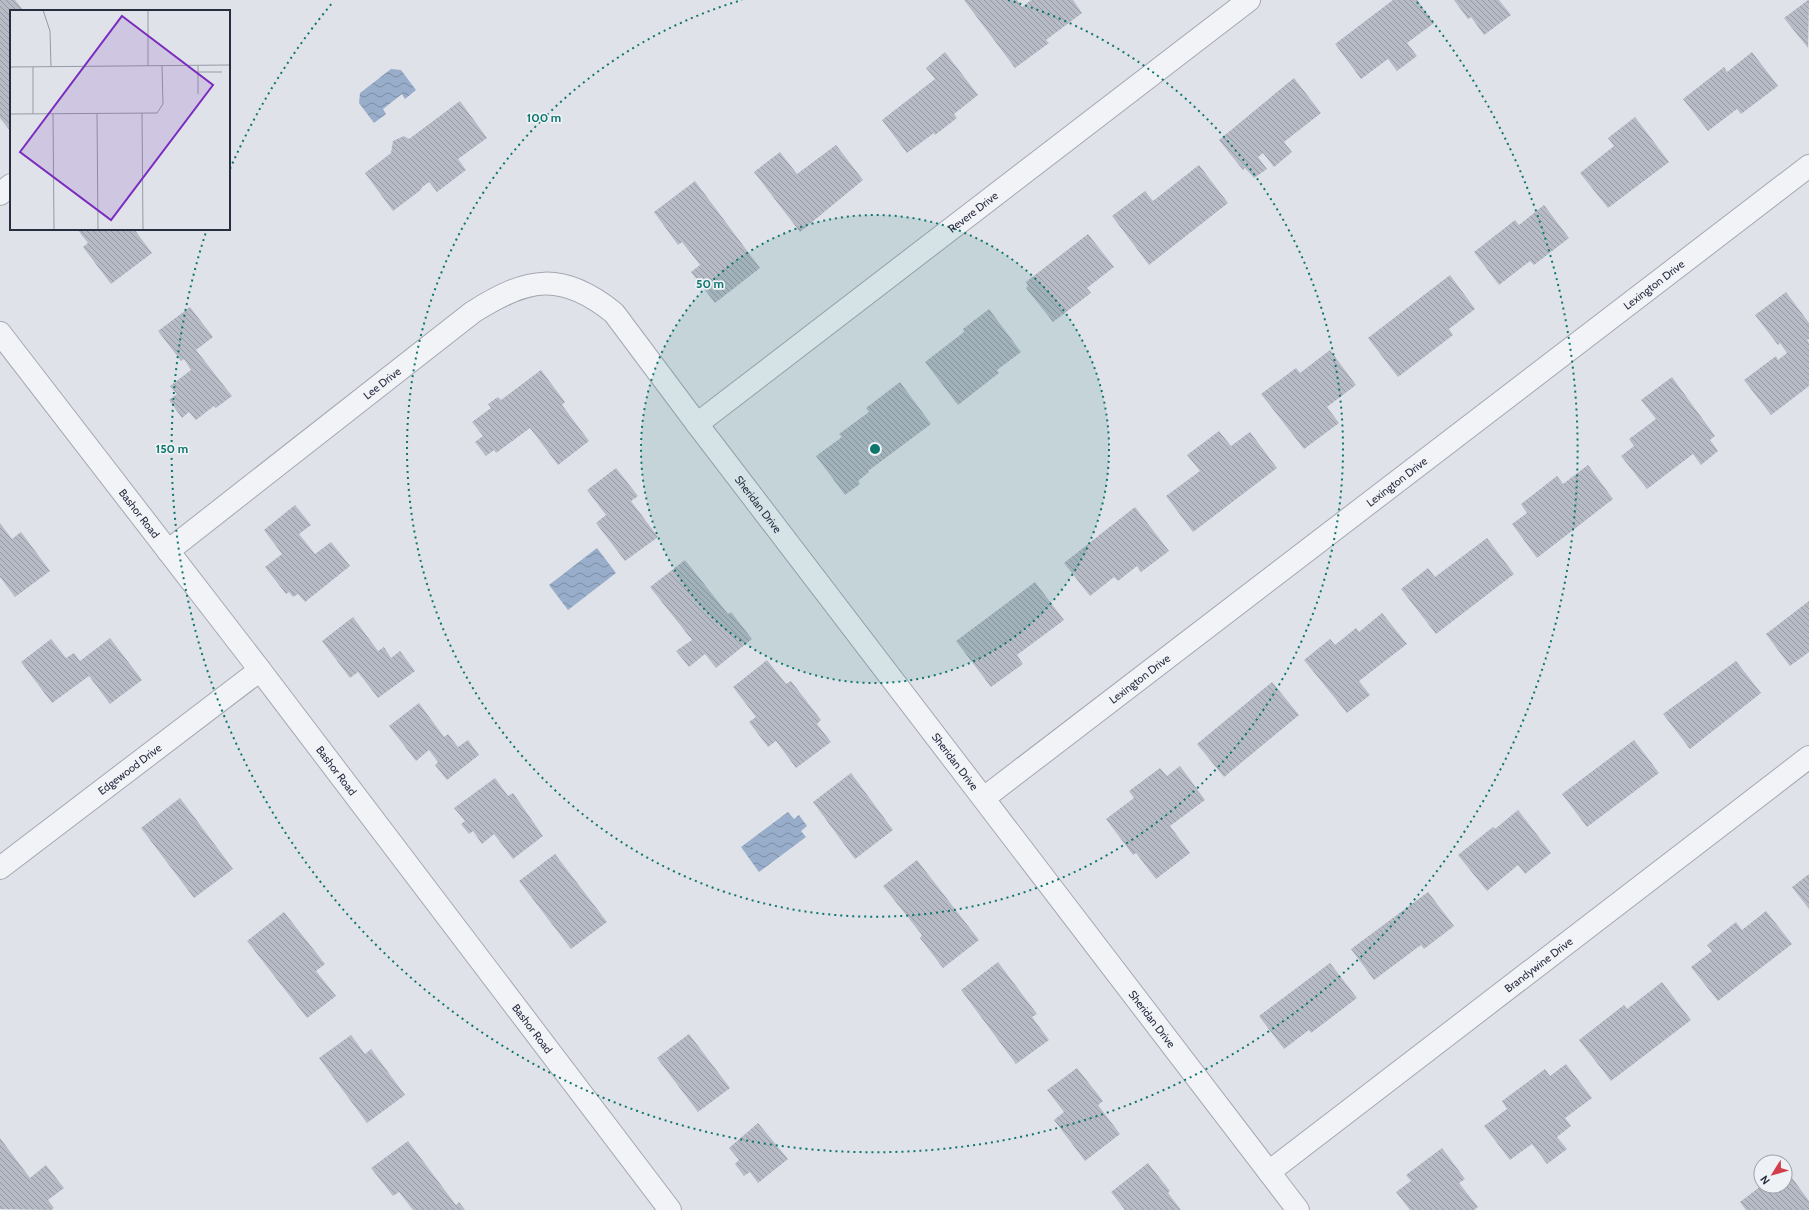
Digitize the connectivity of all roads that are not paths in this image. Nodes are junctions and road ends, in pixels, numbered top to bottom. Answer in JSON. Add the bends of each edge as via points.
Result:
{"nodes":[{"id":1,"x":1249,"y":0,"type":"edge"},
{"id":2,"x":1809,"y":166,"type":"edge"},
{"id":3,"x":10,"y":187,"type":"edge"},
{"id":4,"x":0,"y":194,"type":"edge"},
{"id":5,"x":614,"y":313,"type":"joint"},
{"id":6,"x":0,"y":333,"type":"edge"},
{"id":7,"x":697,"y":424,"type":"junction"},
{"id":8,"x":168,"y":551,"type":"junction"},
{"id":9,"x":260,"y":670,"type":"junction"},
{"id":10,"x":1809,"y":757,"type":"edge"},
{"id":11,"x":984,"y":798,"type":"junction"},
{"id":12,"x":0,"y":868,"type":"edge"},
{"id":13,"x":1269,"y":1172,"type":"junction"},
{"id":14,"x":670,"y":1210,"type":"edge"},
{"id":15,"x":1298,"y":1210,"type":"edge"}],
"edges":[{"from":1,"to":7,"type":"street","name":"Revere Drive"},
{"from":2,"to":11,"type":"street","name":"Lexington Drive"},
{"from":3,"to":4,"type":"street"},
{"from":5,"to":7,"type":"street","name":"Sheridan Drive"},
{"from":5,"to":8,"type":"street","name":"Lee Drive","via":[[582,290],[562,284],[534,285],[498,297],[473,312]]},
{"from":6,"to":8,"type":"street","name":"Bashor Road"},
{"from":7,"to":11,"type":"street","name":"Sheridan Drive"},
{"from":8,"to":9,"type":"street","name":"Bashor Road"},
{"from":9,"to":12,"type":"street","name":"Edgewood Drive"},
{"from":9,"to":14,"type":"street","name":"Bashor Road"},
{"from":10,"to":13,"type":"street","name":"Brandywine Drive"},
{"from":11,"to":13,"type":"street","name":"Sheridan Drive"},
{"from":13,"to":15,"type":"street","name":"Sheridan Drive"}]}
